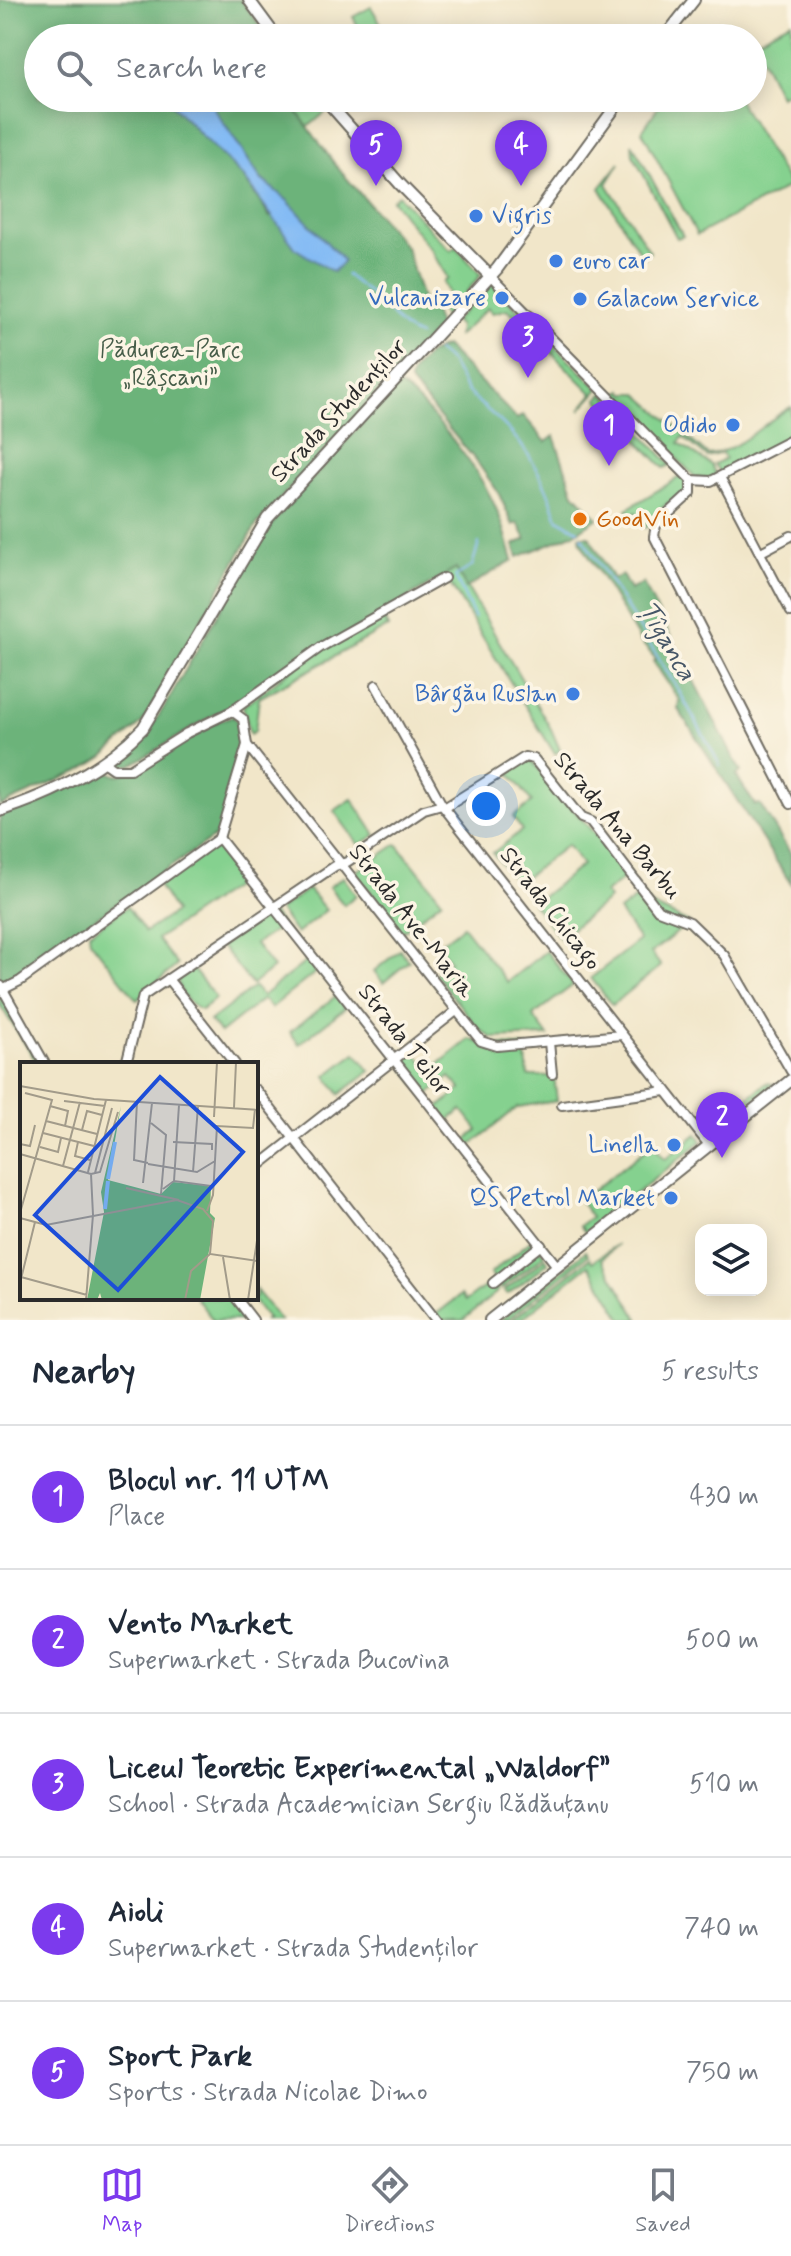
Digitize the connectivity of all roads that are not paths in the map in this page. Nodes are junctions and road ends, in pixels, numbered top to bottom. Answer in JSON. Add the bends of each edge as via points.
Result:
{"nodes":[{"id":1,"x":249,"y":0,"type":"edge"},
{"id":2,"x":694,"y":0,"type":"edge"},
{"id":3,"x":267,"y":24,"type":"edge"},
{"id":4,"x":675,"y":24,"type":"edge"},
{"id":5,"x":336,"y":112,"type":"edge"},
{"id":6,"x":612,"y":112,"type":"edge"},
{"id":7,"x":490,"y":276,"type":"junction"},
{"id":8,"x":791,"y":440,"type":"edge"},
{"id":9,"x":720,"y":477,"type":"junction"},
{"id":10,"x":691,"y":480,"type":"junction"},
{"id":11,"x":791,"y":536,"type":"edge"},
{"id":12,"x":761,"y":552,"type":"junction"},
{"id":13,"x":444,"y":578,"type":"dead end"},
{"id":14,"x":791,"y":612,"type":"edge"},
{"id":15,"x":376,"y":685,"type":"dead end"},
{"id":16,"x":232,"y":711,"type":"junction"},
{"id":17,"x":247,"y":745,"type":"junction"},
{"id":18,"x":103,"y":762,"type":"junction"},
{"id":19,"x":791,"y":804,"type":"edge"},
{"id":20,"x":444,"y":806,"type":"junction"},
{"id":21,"x":0,"y":811,"type":"edge"},
{"id":22,"x":219,"y":838,"type":"junction"},
{"id":23,"x":340,"y":865,"type":"junction"},
{"id":24,"x":273,"y":908,"type":"junction"},
{"id":25,"x":168,"y":979,"type":"junction"},
{"id":26,"x":2,"y":987,"type":"edge"},
{"id":27,"x":456,"y":1011,"type":"junction"},
{"id":28,"x":614,"y":1024,"type":"junction"},
{"id":29,"x":622,"y":1035,"type":"junction"},
{"id":30,"x":608,"y":1036,"type":"junction"},
{"id":31,"x":549,"y":1042,"type":"junction"},
{"id":32,"x":393,"y":1059,"type":"junction"},
{"id":33,"x":44,"y":1062,"type":"edge"},
{"id":34,"x":126,"y":1062,"type":"edge"},
{"id":35,"x":233,"y":1062,"type":"edge"},
{"id":36,"x":791,"y":1071,"type":"edge"},
{"id":37,"x":552,"y":1074,"type":"dead end"},
{"id":38,"x":791,"y":1080,"type":"edge"},
{"id":39,"x":666,"y":1091,"type":"junction"},
{"id":40,"x":258,"y":1093,"type":"edge"},
{"id":41,"x":562,"y":1105,"type":"dead end"},
{"id":42,"x":294,"y":1138,"type":"junction"},
{"id":43,"x":709,"y":1145,"type":"junction"},
{"id":44,"x":258,"y":1166,"type":"edge"},
{"id":45,"x":541,"y":1245,"type":"junction"},
{"id":46,"x":557,"y":1266,"type":"junction"},
{"id":47,"x":493,"y":1283,"type":"dead end"},
{"id":48,"x":238,"y":1300,"type":"edge"},
{"id":49,"x":253,"y":1320,"type":"edge"},
{"id":50,"x":436,"y":1320,"type":"edge"},
{"id":51,"x":490,"y":1320,"type":"edge"}],
"edges":[{"from":1,"to":3,"type":"main road"},
{"from":2,"to":4,"type":"main road"},
{"from":5,"to":7,"type":"main road"},
{"from":6,"to":7,"type":"main road","name":"Strada Studenților"},
{"from":7,"to":10,"type":"street"},
{"from":7,"to":18,"type":"main road","name":"Strada Studenților","via":[[267,519],[156,709],[130,742]]},
{"from":8,"to":9,"type":"street"},
{"from":9,"to":10,"type":"street","via":[[705,483]]},
{"from":9,"to":12,"type":"street"},
{"from":10,"to":19,"type":"street","via":[[691,493],[656,525],[654,536]]},
{"from":11,"to":12,"type":"street"},
{"from":12,"to":14,"type":"street"},
{"from":13,"to":16,"type":"street","via":[[292,665]]},
{"from":15,"to":20,"type":"street","name":"Strada Chicago"},
{"from":16,"to":17,"type":"street","name":"Strada Ave-Maria","via":[[243,719]]},
{"from":16,"to":18,"type":"street","via":[[130,769],[113,769]]},
{"from":17,"to":22,"type":"street"},
{"from":17,"to":23,"type":"street","name":"Strada Ave-Maria"},
{"from":18,"to":21,"type":"main road","name":"Strada Studenților"},
{"from":20,"to":23,"type":"street","via":[[424,810]]},
{"from":20,"to":28,"type":"street","name":"Strada Chicago"},
{"from":20,"to":36,"type":"street","name":"Strada Ana Barbu","via":[[525,757],[534,759],[581,818],[591,822],[658,910],[690,922],[724,955]]},
{"from":22,"to":24,"type":"street","name":"Strada Teilor"},
{"from":22,"to":26,"type":"street","via":[[20,981]]},
{"from":23,"to":24,"type":"street"},
{"from":23,"to":27,"type":"street","name":"Strada Ave-Maria"},
{"from":24,"to":25,"type":"street"},
{"from":24,"to":32,"type":"street","name":"Strada Teilor"},
{"from":25,"to":34,"type":"street","via":[[143,996]]},
{"from":25,"to":35,"type":"street"},
{"from":26,"to":33,"type":"street"},
{"from":27,"to":31,"type":"street","name":"Strada Ave-Maria","via":[[486,1044]]},
{"from":27,"to":32,"type":"street"},
{"from":28,"to":29,"type":"street","name":"Strada Chicago"},
{"from":28,"to":30,"type":"street"},
{"from":29,"to":30,"type":"street","name":"Strada Ave-Maria"},
{"from":29,"to":39,"type":"street","name":"Strada Chicago"},
{"from":30,"to":31,"type":"street","name":"Strada Ave-Maria"},
{"from":31,"to":37,"type":"street"},
{"from":32,"to":42,"type":"street"},
{"from":32,"to":45,"type":"street","name":"Strada Teilor"},
{"from":38,"to":43,"type":"main road"},
{"from":39,"to":41,"type":"street"},
{"from":39,"to":43,"type":"street","name":"Strada Chicago"},
{"from":40,"to":42,"type":"street"},
{"from":42,"to":44,"type":"street"},
{"from":42,"to":50,"type":"street"},
{"from":43,"to":46,"type":"main road"},
{"from":45,"to":46,"type":"street","name":"Strada Teilor"},
{"from":45,"to":47,"type":"street"},
{"from":46,"to":51,"type":"main road"},
{"from":48,"to":49,"type":"street"}]}
